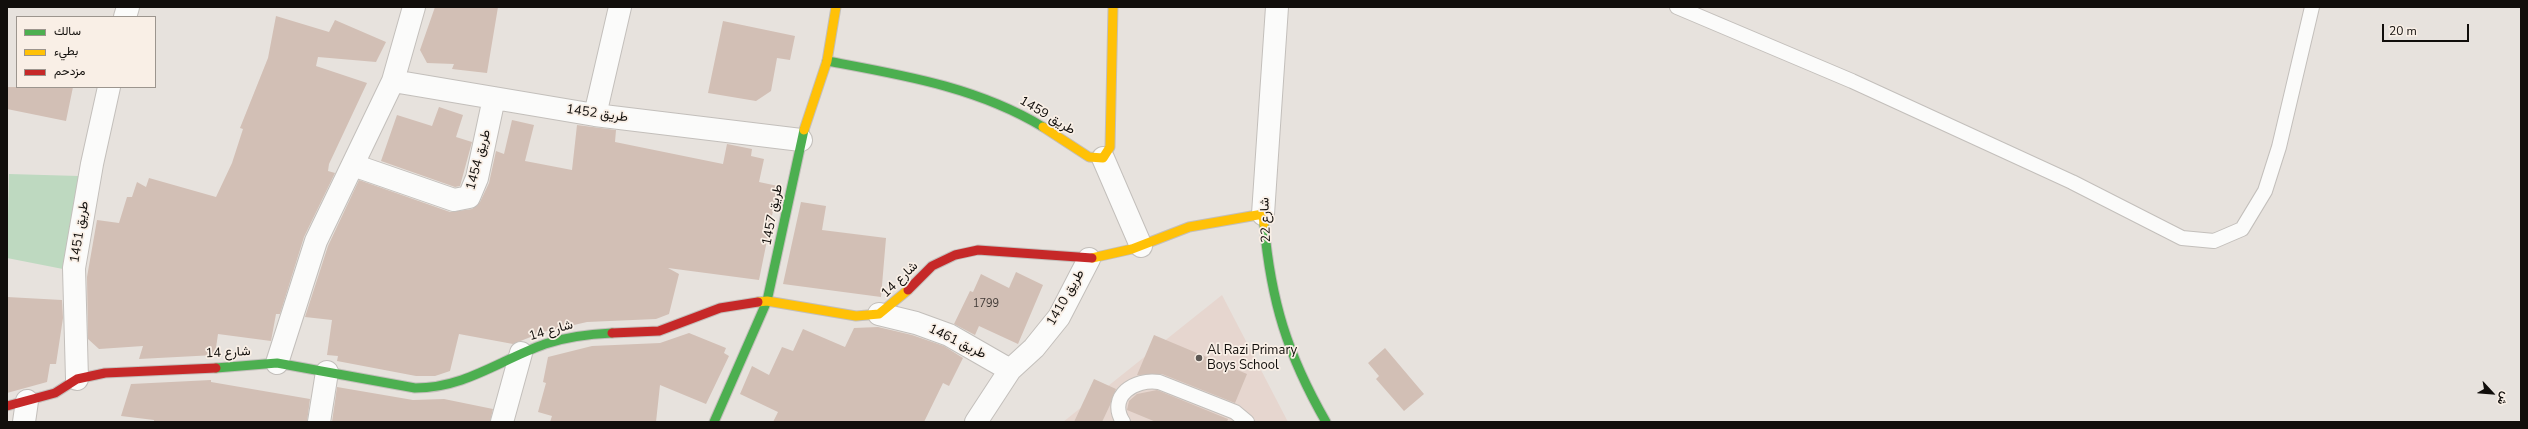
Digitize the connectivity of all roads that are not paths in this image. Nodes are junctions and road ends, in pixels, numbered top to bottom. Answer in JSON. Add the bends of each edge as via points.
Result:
{"nodes":[{"id":1,"x":414,"y":7,"type":"edge"},
{"id":2,"x":620,"y":7,"type":"edge"},
{"id":3,"x":836,"y":7,"type":"edge"},
{"id":4,"x":1113,"y":7,"type":"edge"},
{"id":5,"x":1277,"y":7,"type":"edge"},
{"id":6,"x":1677,"y":7,"type":"edge"},
{"id":7,"x":2312,"y":7,"type":"edge"},
{"id":8,"x":827,"y":61,"type":"junction"},
{"id":9,"x":393,"y":81,"type":"junction"},
{"id":10,"x":109,"y":88,"type":"edge"},
{"id":11,"x":494,"y":98,"type":"junction"},
{"id":12,"x":595,"y":115,"type":"junction"},
{"id":13,"x":801,"y":140,"type":"junction"},
{"id":14,"x":1103,"y":158,"type":"junction"},
{"id":15,"x":353,"y":165,"type":"junction"},
{"id":16,"x":1263,"y":214,"type":"junction"},
{"id":17,"x":1141,"y":246,"type":"junction"},
{"id":18,"x":1089,"y":259,"type":"junction"},
{"id":19,"x":767,"y":301,"type":"junction"},
{"id":20,"x":879,"y":314,"type":"junction"},
{"id":21,"x":521,"y":354,"type":"junction"},
{"id":22,"x":277,"y":363,"type":"junction"},
{"id":23,"x":1010,"y":370,"type":"junction"},
{"id":24,"x":327,"y":372,"type":"junction"},
{"id":25,"x":77,"y":379,"type":"junction"},
{"id":26,"x":17,"y":403,"type":"edge"},
{"id":27,"x":24,"y":422,"type":"edge"},
{"id":28,"x":319,"y":422,"type":"edge"},
{"id":29,"x":502,"y":422,"type":"edge"},
{"id":30,"x":714,"y":422,"type":"edge"},
{"id":31,"x":976,"y":422,"type":"edge"},
{"id":32,"x":1123,"y":422,"type":"edge"},
{"id":33,"x":1247,"y":422,"type":"edge"},
{"id":34,"x":1326,"y":422,"type":"edge"}],
"edges":[{"from":1,"to":9,"type":"street"},
{"from":2,"to":12,"type":"street"},
{"from":3,"to":8,"type":"street","name":"طريق 1457"},
{"from":4,"to":14,"type":"street","via":[[1110,147]]},
{"from":5,"to":16,"type":"street","name":"شارع 22"},
{"from":6,"to":7,"type":"lane","via":[[1852,81],[2072,182],[2182,238],[2214,241],[2242,229],[2265,191],[2279,147]]},
{"from":8,"to":13,"type":"street","name":"طريق 1457"},
{"from":8,"to":14,"type":"street","name":"طريق 1459","via":[[962,90],[1002,105],[1089,157]]},
{"from":9,"to":11,"type":"street","name":"طريق 1452"},
{"from":9,"to":15,"type":"street"},
{"from":10,"to":25,"type":"street","name":"طريق 1451","via":[[92,164],[74,268]]},
{"from":11,"to":12,"type":"street","name":"طريق 1452"},
{"from":11,"to":15,"type":"street","name":"طريق 1454","via":[[477,178],[469,196],[454,200]]},
{"from":12,"to":13,"type":"street","name":"طريق 1452"},
{"from":13,"to":19,"type":"street","name":"طريق 1457"},
{"from":14,"to":17,"type":"street"},
{"from":15,"to":22,"type":"street","via":[[316,241]]},
{"from":16,"to":17,"type":"street","name":"طريق 1410","via":[[1189,227]]},
{"from":16,"to":34,"type":"street","name":"شارع 22","via":[[1270,282],[1279,320],[1295,364]]},
{"from":17,"to":18,"type":"street","name":"طريق 1410"},
{"from":18,"to":20,"type":"street","name":"شارع 14","via":[[1002,250],[978,250],[955,255],[932,266],[895,303]]},
{"from":18,"to":23,"type":"street","name":"طريق 1410","via":[[1059,317],[1034,348]]},
{"from":19,"to":20,"type":"street","name":"شارع 14","via":[[856,316]]},
{"from":19,"to":21,"type":"street","name":"شارع 14","via":[[720,308],[659,331],[590,334],[546,344]]},
{"from":19,"to":30,"type":"street","name":"طريق 1457"},
{"from":20,"to":23,"type":"street","name":"طريق 1461","via":[[916,323],[949,335]]},
{"from":21,"to":24,"type":"street","name":"شارع 14","via":[[461,382],[437,388],[415,388]]},
{"from":21,"to":29,"type":"street"},
{"from":22,"to":24,"type":"street","name":"شارع 14"},
{"from":22,"to":25,"type":"street","name":"شارع 14","via":[[106,372]]},
{"from":23,"to":31,"type":"street","name":"طريق 1410"},
{"from":24,"to":28,"type":"street"},
{"from":25,"to":26,"type":"street","name":"شارع 14","via":[[55,394]]},
{"from":26,"to":27,"type":"street"},
{"from":32,"to":33,"type":"lane","via":[[1118,407],[1121,399],[1127,389],[1148,380],[1234,412]]}]}
